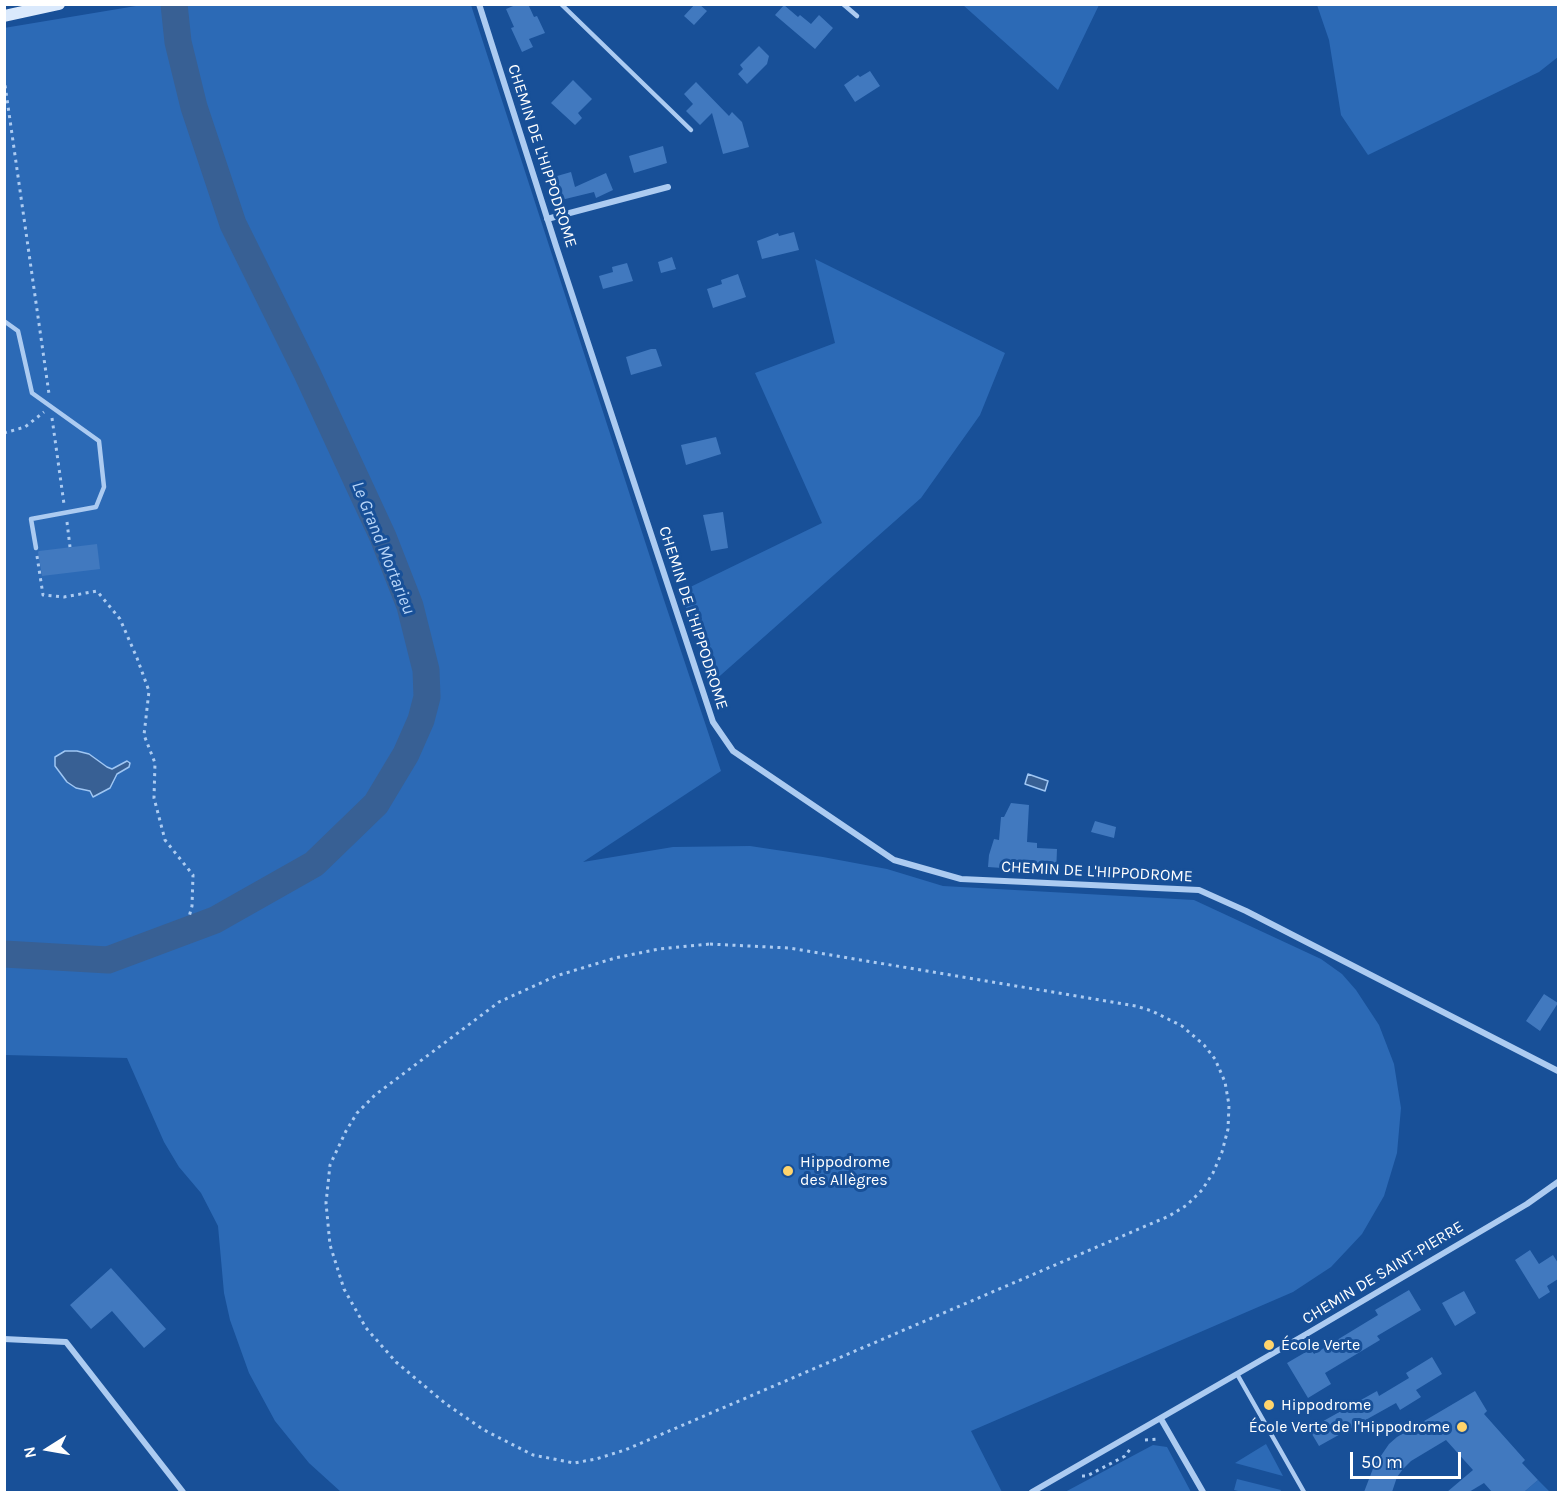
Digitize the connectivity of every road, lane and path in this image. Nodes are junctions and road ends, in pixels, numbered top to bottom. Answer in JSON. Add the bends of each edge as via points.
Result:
{"nodes":[{"id":1,"x":59,"y":4,"type":"edge"},
{"id":2,"x":479,"y":4,"type":"edge"},
{"id":3,"x":561,"y":4,"type":"edge"},
{"id":4,"x":843,"y":4,"type":"edge"},
{"id":5,"x":4,"y":16,"type":"edge"},
{"id":6,"x":857,"y":16,"type":"dead end"},
{"id":7,"x":4,"y":78,"type":"edge"},
{"id":8,"x":691,"y":130,"type":"dead end"},
{"id":9,"x":668,"y":187,"type":"dead end"},
{"id":10,"x":547,"y":219,"type":"junction"},
{"id":11,"x":4,"y":321,"type":"edge"},
{"id":12,"x":50,"y":407,"type":"junction"},
{"id":13,"x":4,"y":433,"type":"edge"},
{"id":14,"x":66,"y":513,"type":"junction"},
{"id":15,"x":70,"y":547,"type":"dead end"},
{"id":16,"x":36,"y":548,"type":"joint"},
{"id":17,"x":189,"y":917,"type":"dead end"},
{"id":18,"x":1204,"y":1045,"type":"joint"},
{"id":19,"x":1558,"y":1071,"type":"edge"},
{"id":20,"x":1558,"y":1182,"type":"edge"},
{"id":21,"x":4,"y":1339,"type":"edge"},
{"id":22,"x":1237,"y":1374,"type":"junction"},
{"id":23,"x":1161,"y":1419,"type":"junction"},
{"id":24,"x":1158,"y":1439,"type":"dead end"},
{"id":25,"x":1075,"y":1477,"type":"dead end"},
{"id":26,"x":183,"y":1492,"type":"edge"},
{"id":27,"x":1032,"y":1492,"type":"edge"},
{"id":28,"x":1203,"y":1492,"type":"edge"},
{"id":29,"x":1304,"y":1492,"type":"edge"}],
"edges":[{"from":1,"to":5,"type":"street"},
{"from":2,"to":10,"type":"street","name":"CHEMIN DE L'HIPPODROME"},
{"from":3,"to":8,"type":"lane"},
{"from":4,"to":6,"type":"lane"},
{"from":7,"to":12,"type":"path"},
{"from":9,"to":10,"type":"street"},
{"from":10,"to":19,"type":"street","name":"CHEMIN DE L'HIPPODROME","via":[[713,722],[733,751],[894,860],[962,879],[1199,890]]},
{"from":11,"to":12,"type":"lane","via":[[18,331],[32,393]]},
{"from":12,"to":13,"type":"path","via":[[25,427]]},
{"from":12,"to":14,"type":"path"},
{"from":12,"to":14,"type":"lane","via":[[99,441],[104,487],[96,507]]},
{"from":14,"to":15,"type":"path"},
{"from":14,"to":16,"type":"lane","via":[[31,519]]},
{"from":16,"to":17,"type":"path","via":[[43,595],[64,597],[98,591],[120,619],[137,658],[149,691],[144,735],[155,763],[154,798],[165,840],[193,875]]},
{"from":18,"to":18,"type":"path","via":[[1168,1017],[1136,1006],[789,948],[710,944],[615,958],[556,976],[499,1002],[375,1095],[357,1113],[330,1165],[326,1203],[330,1245],[344,1288],[366,1328],[396,1362],[446,1404],[484,1430],[533,1455],[574,1462],[596,1459],[1158,1221],[1187,1205],[1213,1173],[1228,1129],[1225,1082]]},
{"from":20,"to":22,"type":"street","name":"CHEMIN DE SAINT-PIERRE"},
{"from":21,"to":26,"type":"street","via":[[66,1342]]},
{"from":22,"to":23,"type":"street","name":"CHEMIN DE SAINT-PIERRE"},
{"from":22,"to":29,"type":"lane"},
{"from":23,"to":27,"type":"street","name":"CHEMIN DE SAINT-PIERRE"},
{"from":23,"to":28,"type":"street"},
{"from":24,"to":25,"type":"path","via":[[1148,1439],[1087,1476]]}]}
